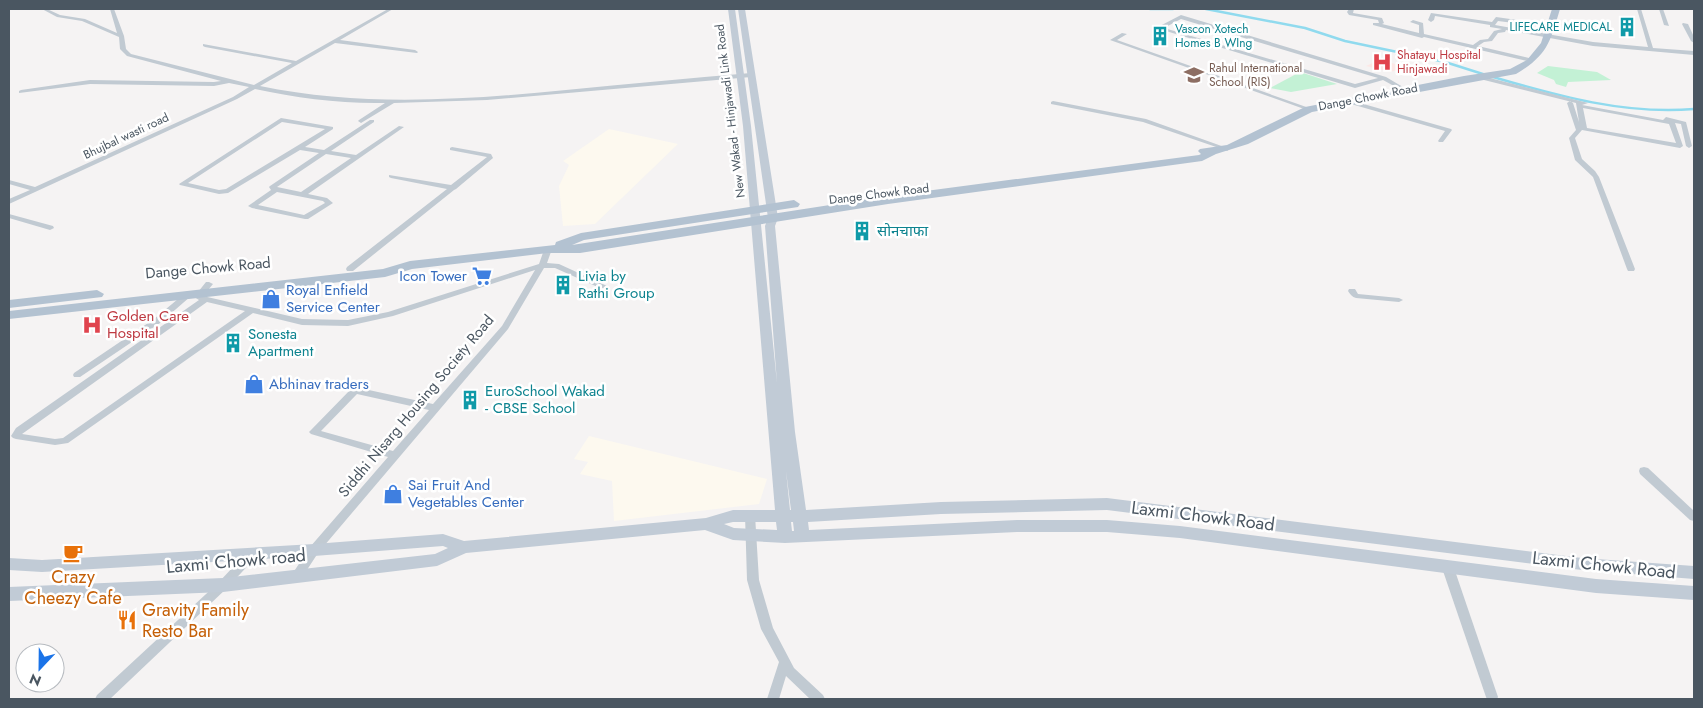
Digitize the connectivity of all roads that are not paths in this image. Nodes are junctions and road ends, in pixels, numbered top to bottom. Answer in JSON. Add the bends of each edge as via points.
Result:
{"nodes":[{"id":1,"x":44,"y":9,"type":"edge"},
{"id":2,"x":112,"y":9,"type":"edge"},
{"id":3,"x":391,"y":9,"type":"edge"},
{"id":4,"x":731,"y":9,"type":"edge"},
{"id":5,"x":741,"y":9,"type":"edge"},
{"id":6,"x":1352,"y":9,"type":"edge"},
{"id":7,"x":1556,"y":9,"type":"edge"},
{"id":8,"x":1639,"y":9,"type":"edge"},
{"id":9,"x":1661,"y":9,"type":"edge"},
{"id":10,"x":1430,"y":20,"type":"dead end"},
{"id":11,"x":1413,"y":22,"type":"dead end"},
{"id":12,"x":1375,"y":24,"type":"dead end"},
{"id":13,"x":1492,"y":24,"type":"junction"},
{"id":14,"x":1685,"y":24,"type":"dead end"},
{"id":15,"x":1382,"y":25,"type":"junction"},
{"id":16,"x":1667,"y":25,"type":"dead end"},
{"id":17,"x":1505,"y":28,"type":"junction"},
{"id":18,"x":1550,"y":31,"type":"junction"},
{"id":19,"x":1124,"y":34,"type":"dead end"},
{"id":20,"x":121,"y":36,"type":"junction"},
{"id":21,"x":1422,"y":36,"type":"junction"},
{"id":22,"x":333,"y":41,"type":"junction"},
{"id":23,"x":1694,"y":41,"type":"edge"},
{"id":24,"x":205,"y":46,"type":"dead end"},
{"id":25,"x":1474,"y":47,"type":"junction"},
{"id":26,"x":1651,"y":49,"type":"junction"},
{"id":27,"x":415,"y":52,"type":"dead end"},
{"id":28,"x":1694,"y":52,"type":"edge"},
{"id":29,"x":1531,"y":60,"type":"junction"},
{"id":30,"x":298,"y":63,"type":"junction"},
{"id":31,"x":740,"y":75,"type":"junction"},
{"id":32,"x":751,"y":75,"type":"junction"},
{"id":33,"x":1477,"y":77,"type":"junction"},
{"id":34,"x":1384,"y":78,"type":"junction"},
{"id":35,"x":232,"y":80,"type":"junction"},
{"id":36,"x":252,"y":87,"type":"junction"},
{"id":37,"x":1405,"y":90,"type":"junction"},
{"id":38,"x":21,"y":92,"type":"dead end"},
{"id":39,"x":393,"y":101,"type":"junction"},
{"id":40,"x":1346,"y":101,"type":"junction"},
{"id":41,"x":1053,"y":103,"type":"dead end"},
{"id":42,"x":1570,"y":103,"type":"dead end"},
{"id":43,"x":1579,"y":104,"type":"junction"},
{"id":44,"x":1309,"y":108,"type":"junction"},
{"id":45,"x":372,"y":122,"type":"dead end"},
{"id":46,"x":747,"y":126,"type":"junction"},
{"id":47,"x":759,"y":126,"type":"junction"},
{"id":48,"x":401,"y":127,"type":"dead end"},
{"id":49,"x":1441,"y":142,"type":"dead end"},
{"id":50,"x":1690,"y":146,"type":"dead end"},
{"id":51,"x":299,"y":148,"type":"junction"},
{"id":52,"x":1227,"y":149,"type":"junction"},
{"id":53,"x":315,"y":150,"type":"junction"},
{"id":54,"x":452,"y":150,"type":"dead end"},
{"id":55,"x":324,"y":152,"type":"junction"},
{"id":56,"x":307,"y":155,"type":"dead end"},
{"id":57,"x":356,"y":157,"type":"junction"},
{"id":58,"x":391,"y":176,"type":"dead end"},
{"id":59,"x":9,"y":182,"type":"edge"},
{"id":60,"x":32,"y":188,"type":"junction"},
{"id":61,"x":454,"y":188,"type":"junction"},
{"id":62,"x":276,"y":190,"type":"junction"},
{"id":63,"x":302,"y":195,"type":"junction"},
{"id":64,"x":10,"y":200,"type":"edge"},
{"id":65,"x":772,"y":213,"type":"junction"},
{"id":66,"x":754,"y":215,"type":"junction"},
{"id":67,"x":9,"y":216,"type":"edge"},
{"id":68,"x":50,"y":228,"type":"dead end"},
{"id":69,"x":548,"y":249,"type":"junction"},
{"id":70,"x":542,"y":265,"type":"junction"},
{"id":71,"x":410,"y":266,"type":"junction"},
{"id":72,"x":350,"y":269,"type":"junction"},
{"id":73,"x":1631,"y":269,"type":"dead end"},
{"id":74,"x":210,"y":284,"type":"junction"},
{"id":75,"x":603,"y":286,"type":"dead end"},
{"id":76,"x":1352,"y":291,"type":"dead end"},
{"id":77,"x":196,"y":297,"type":"junction"},
{"id":78,"x":1399,"y":300,"type":"dead end"},
{"id":79,"x":9,"y":304,"type":"edge"},
{"id":80,"x":250,"y":311,"type":"junction"},
{"id":81,"x":9,"y":315,"type":"edge"},
{"id":82,"x":77,"y":375,"type":"dead end"},
{"id":83,"x":435,"y":408,"type":"junction"},
{"id":84,"x":395,"y":455,"type":"junction"},
{"id":85,"x":1644,"y":471,"type":"dead end"},
{"id":86,"x":750,"y":515,"type":"junction"},
{"id":87,"x":782,"y":517,"type":"junction"},
{"id":88,"x":799,"y":517,"type":"junction"},
{"id":89,"x":1694,"y":517,"type":"edge"},
{"id":90,"x":706,"y":524,"type":"junction"},
{"id":91,"x":752,"y":536,"type":"junction"},
{"id":92,"x":802,"y":536,"type":"junction"},
{"id":93,"x":785,"y":537,"type":"junction"},
{"id":94,"x":464,"y":547,"type":"junction"},
{"id":95,"x":314,"y":550,"type":"junction"},
{"id":96,"x":252,"y":554,"type":"junction"},
{"id":97,"x":9,"y":564,"type":"edge"},
{"id":98,"x":1448,"y":568,"type":"junction"},
{"id":99,"x":1694,"y":573,"type":"edge"},
{"id":100,"x":297,"y":576,"type":"junction"},
{"id":101,"x":223,"y":585,"type":"junction"},
{"id":102,"x":1694,"y":593,"type":"edge"},
{"id":103,"x":9,"y":594,"type":"edge"},
{"id":104,"x":784,"y":661,"type":"junction"},
{"id":105,"x":1492,"y":697,"type":"dead end"},
{"id":106,"x":102,"y":699,"type":"edge"},
{"id":107,"x":772,"y":699,"type":"edge"},
{"id":108,"x":819,"y":699,"type":"edge"}],
"edges":[{"from":1,"to":20,"type":"street","via":[[59,16],[83,20]]},
{"from":2,"to":20,"type":"street"},
{"from":3,"to":22,"type":"street","name":"Bhujbal wasti road"},
{"from":4,"to":31,"type":"main road","name":"New Wakad - Hinjawadi Link Road"},
{"from":5,"to":32,"type":"main road","name":"New Wakad - Hinjawadi Link Road"},
{"from":6,"to":15,"type":"street","via":[[1351,14],[1380,19]]},
{"from":7,"to":18,"type":"main road","name":"Dange Chowk Road"},
{"from":8,"to":26,"type":"street"},
{"from":9,"to":16,"type":"street"},
{"from":10,"to":13,"type":"street","via":[[1433,14]]},
{"from":11,"to":21,"type":"street","via":[[1422,24]]},
{"from":12,"to":15,"type":"street"},
{"from":13,"to":17,"type":"street"},
{"from":13,"to":18,"type":"street","via":[[1496,18]]},
{"from":14,"to":23,"type":"street"},
{"from":15,"to":21,"type":"street"},
{"from":17,"to":18,"type":"street"},
{"from":17,"to":25,"type":"street"},
{"from":18,"to":26,"type":"street","via":[[1593,44]]},
{"from":18,"to":29,"type":"main road","name":"Dange Chowk Road"},
{"from":19,"to":44,"type":"street","via":[[1113,40]]},
{"from":20,"to":35,"type":"street","via":[[122,49],[129,55]]},
{"from":21,"to":25,"type":"street"},
{"from":22,"to":27,"type":"street"},
{"from":22,"to":30,"type":"street","name":"Bhujbal wasti road"},
{"from":24,"to":30,"type":"street"},
{"from":25,"to":29,"type":"street"},
{"from":26,"to":28,"type":"street"},
{"from":29,"to":33,"type":"main road","name":"Dange Chowk Road","via":[[1520,70]]},
{"from":30,"to":36,"type":"street","name":"Bhujbal wasti road"},
{"from":31,"to":32,"type":"street"},
{"from":31,"to":39,"type":"street","via":[[462,99]]},
{"from":31,"to":46,"type":"main road","name":"New Wakad - Hinjawadi Link Road"},
{"from":32,"to":47,"type":"main road","name":"New Wakad - Hinjawadi Link Road"},
{"from":33,"to":37,"type":"main road","name":"Dange Chowk Road"},
{"from":33,"to":43,"type":"street"},
{"from":34,"to":34,"type":"street","via":[[1181,17],[1159,28],[1355,86]]},
{"from":34,"to":37,"type":"street"},
{"from":35,"to":36,"type":"street"},
{"from":35,"to":38,"type":"street","via":[[214,84],[90,82]]},
{"from":36,"to":39,"type":"street","via":[[315,98]]},
{"from":36,"to":60,"type":"street","name":"Bhujbal wasti road"},
{"from":36,"to":64,"type":"street","name":"Bhujbal wasti road","via":[[235,98]]},
{"from":37,"to":40,"type":"main road","name":"Dange Chowk Road"},
{"from":39,"to":53,"type":"street"},
{"from":40,"to":44,"type":"main road","name":"Dange Chowk Road"},
{"from":40,"to":49,"type":"street","via":[[1449,130]]},
{"from":41,"to":52,"type":"street","via":[[1144,120]]},
{"from":42,"to":73,"type":"street","via":[[1578,130],[1572,138],[1575,152],[1581,164],[1592,170],[1596,177]]},
{"from":43,"to":43,"type":"street","via":[[1672,123],[1680,146],[1584,129]]},
{"from":43,"to":50,"type":"street","via":[[1684,123]]},
{"from":44,"to":52,"type":"main road","name":"Dange Chowk Road"},
{"from":45,"to":55,"type":"street"},
{"from":46,"to":47,"type":"main road"},
{"from":46,"to":66,"type":"main road","name":"New Wakad - Hinjawadi Link Road"},
{"from":47,"to":65,"type":"main road","name":"New Wakad - Hinjawadi Link Road"},
{"from":48,"to":57,"type":"street"},
{"from":51,"to":51,"type":"street","via":[[331,128],[277,121],[182,184],[228,191]]},
{"from":51,"to":53,"type":"street"},
{"from":52,"to":65,"type":"main road","name":"Dange Chowk Road","via":[[1202,158],[1049,175]]},
{"from":53,"to":55,"type":"street"},
{"from":53,"to":56,"type":"street"},
{"from":54,"to":61,"type":"street","via":[[490,157]]},
{"from":55,"to":57,"type":"street"},
{"from":55,"to":62,"type":"street","via":[[273,185],[272,189]]},
{"from":57,"to":63,"type":"street"},
{"from":58,"to":61,"type":"street"},
{"from":59,"to":60,"type":"street"},
{"from":60,"to":64,"type":"street","name":"Bhujbal wasti road"},
{"from":61,"to":72,"type":"street"},
{"from":62,"to":63,"type":"street"},
{"from":62,"to":63,"type":"street","via":[[252,206],[305,217],[329,202]]},
{"from":65,"to":66,"type":"main road","name":"Dange Chowk Road"},
{"from":65,"to":88,"type":"main road","name":"New Wakad - Hinjawadi Link Road","via":[[770,226],[786,412]]},
{"from":66,"to":69,"type":"main road","name":"Dange Chowk Road","via":[[580,249]]},
{"from":66,"to":87,"type":"main road","name":"New Wakad - Hinjawadi Link Road"},
{"from":67,"to":68,"type":"street"},
{"from":69,"to":70,"type":"street","name":"Siddhi Nisarg Housing Society Road"},
{"from":69,"to":71,"type":"main road","name":"Dange Chowk Road"},
{"from":70,"to":75,"type":"street","via":[[556,266]]},
{"from":70,"to":80,"type":"street","name":"Dange Chowk Road","via":[[390,314],[348,323],[302,322]]},
{"from":70,"to":83,"type":"street","name":"Siddhi Nisarg Housing Society Road","via":[[504,327]]},
{"from":71,"to":72,"type":"main road","name":"Dange Chowk Road","via":[[387,263]]},
{"from":71,"to":77,"type":"main road","name":"Dange Chowk Road","via":[[385,273]]},
{"from":72,"to":74,"type":"main road","name":"Dange Chowk Road"},
{"from":74,"to":77,"type":"street"},
{"from":74,"to":79,"type":"main road","name":"Dange Chowk Road"},
{"from":76,"to":78,"type":"street","via":[[1356,296]]},
{"from":77,"to":80,"type":"street","name":"Dange Chowk Road"},
{"from":77,"to":80,"type":"street","via":[[19,430],[16,436],[65,441]]},
{"from":77,"to":81,"type":"main road","name":"Dange Chowk Road"},
{"from":77,"to":82,"type":"street"},
{"from":83,"to":84,"type":"street","name":"Siddhi Nisarg Housing Society Road"},
{"from":83,"to":84,"type":"street","via":[[355,390],[314,432]]},
{"from":84,"to":95,"type":"street","name":"Siddhi Nisarg Housing Society Road"},
{"from":85,"to":89,"type":"street"},
{"from":86,"to":87,"type":"main road","name":"Laxmi Chowk Road"},
{"from":86,"to":90,"type":"main road","name":"Laxmi Chowk Road"},
{"from":86,"to":91,"type":"street"},
{"from":87,"to":88,"type":"main road","name":"Laxmi Chowk Road"},
{"from":87,"to":93,"type":"main road","name":"New Wakad - Hinjawadi Link Road"},
{"from":88,"to":92,"type":"main road","name":"New Wakad - Hinjawadi Link Road"},
{"from":88,"to":99,"type":"main road","name":"Laxmi Chowk Road","via":[[950,508],[1107,504],[1582,564]]},
{"from":90,"to":91,"type":"main road","name":"Laxmi Chowk Road","via":[[733,534]]},
{"from":90,"to":94,"type":"main road","name":"Laxmi Chowk road"},
{"from":91,"to":93,"type":"main road","name":"Laxmi Chowk Road"},
{"from":91,"to":104,"type":"street","via":[[753,580],[768,629]]},
{"from":92,"to":93,"type":"main road","name":"Laxmi Chowk Road"},
{"from":92,"to":98,"type":"main road","name":"Laxmi Chowk Road","via":[[1017,526],[1107,526],[1180,532]]},
{"from":94,"to":95,"type":"main road","name":"Laxmi Chowk road","via":[[443,540]]},
{"from":94,"to":100,"type":"main road","name":"Laxmi Chowk road","via":[[437,560]]},
{"from":95,"to":96,"type":"main road","name":"Laxmi Chowk road"},
{"from":95,"to":100,"type":"street","name":"Siddhi Nisarg Housing Society Road"},
{"from":96,"to":97,"type":"main road","name":"Laxmi Chowk road","via":[[42,566]]},
{"from":96,"to":101,"type":"street"},
{"from":98,"to":102,"type":"main road","name":"Laxmi Chowk Road","via":[[1596,586]]},
{"from":98,"to":105,"type":"street"},
{"from":100,"to":101,"type":"main road","name":"Laxmi Chowk road"},
{"from":101,"to":103,"type":"main road","name":"Laxmi Chowk road"},
{"from":101,"to":106,"type":"street"},
{"from":104,"to":107,"type":"street"},
{"from":104,"to":108,"type":"street","via":[[790,672]]}]}
